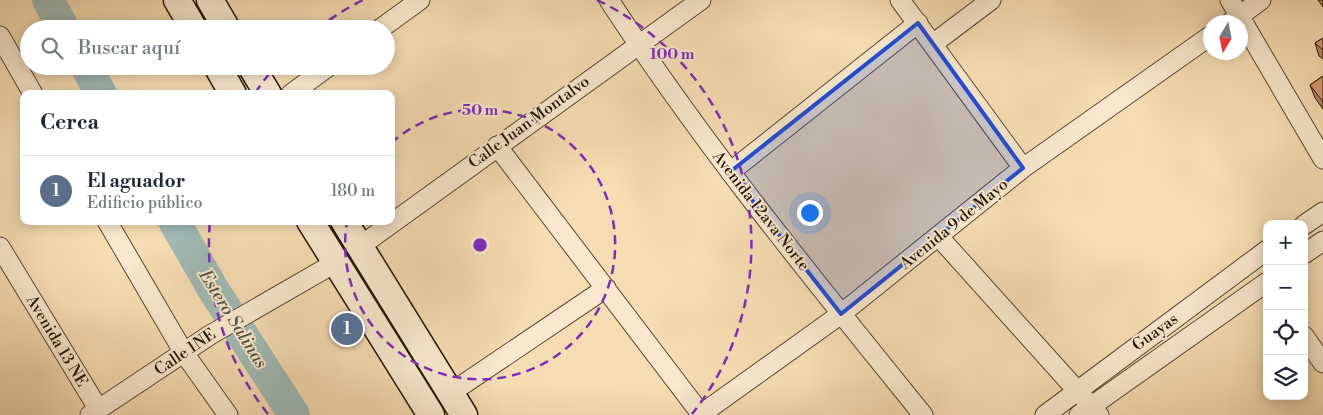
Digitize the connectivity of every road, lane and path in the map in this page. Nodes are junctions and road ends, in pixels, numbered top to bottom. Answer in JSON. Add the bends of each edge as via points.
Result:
{"nodes":[{"id":1,"x":210,"y":0,"type":"edge"},
{"id":2,"x":420,"y":0,"type":"edge"},
{"id":3,"x":609,"y":0,"type":"edge"},
{"id":4,"x":701,"y":0,"type":"edge"},
{"id":5,"x":900,"y":0,"type":"edge"},
{"id":6,"x":991,"y":0,"type":"edge"},
{"id":7,"x":1260,"y":0,"type":"edge"},
{"id":8,"x":180,"y":1,"type":"edge"},
{"id":9,"x":1233,"y":13,"type":"edge"},
{"id":10,"x":190,"y":20,"type":"edge"},
{"id":11,"x":222,"y":20,"type":"edge"},
{"id":12,"x":392,"y":20,"type":"edge"},
{"id":13,"x":918,"y":23,"type":"junction"},
{"id":14,"x":1203,"y":41,"type":"edge"},
{"id":15,"x":934,"y":43,"type":"junction"},
{"id":16,"x":637,"y":44,"type":"junction"},
{"id":17,"x":2,"y":46,"type":"edge"},
{"id":18,"x":20,"y":74,"type":"edge"},
{"id":19,"x":21,"y":75,"type":"edge"},
{"id":20,"x":222,"y":75,"type":"edge"},
{"id":21,"x":256,"y":75,"type":"edge"},
{"id":22,"x":317,"y":75,"type":"edge"},
{"id":23,"x":30,"y":90,"type":"edge"},
{"id":24,"x":231,"y":90,"type":"edge"},
{"id":25,"x":266,"y":90,"type":"edge"},
{"id":26,"x":296,"y":90,"type":"edge"},
{"id":27,"x":497,"y":146,"type":"junction"},
{"id":28,"x":1323,"y":159,"type":"edge"},
{"id":29,"x":1023,"y":168,"type":"junction"},
{"id":30,"x":730,"y":172,"type":"junction"},
{"id":31,"x":1323,"y":212,"type":"edge"},
{"id":32,"x":395,"y":221,"type":"edge"},
{"id":33,"x":1308,"y":222,"type":"edge"},
{"id":34,"x":109,"y":225,"type":"edge"},
{"id":35,"x":312,"y":225,"type":"edge"},
{"id":36,"x":346,"y":225,"type":"edge"},
{"id":37,"x":389,"y":225,"type":"edge"},
{"id":38,"x":940,"y":238,"type":"junction"},
{"id":39,"x":1323,"y":240,"type":"edge"},
{"id":40,"x":0,"y":247,"type":"edge"},
{"id":41,"x":359,"y":247,"type":"junction"},
{"id":42,"x":1308,"y":251,"type":"edge"},
{"id":43,"x":1263,"y":253,"type":"edge"},
{"id":44,"x":335,"y":262,"type":"junction"},
{"id":45,"x":1250,"y":263,"type":"junction"},
{"id":46,"x":1263,"y":279,"type":"edge"},
{"id":47,"x":1263,"y":285,"type":"edge"},
{"id":48,"x":606,"y":288,"type":"junction"},
{"id":49,"x":841,"y":314,"type":"junction"},
{"id":50,"x":1308,"y":342,"type":"edge"},
{"id":51,"x":184,"y":353,"type":"junction"},
{"id":52,"x":1323,"y":363,"type":"edge"},
{"id":53,"x":1077,"y":390,"type":"junction"},
{"id":54,"x":456,"y":404,"type":"edge"},
{"id":55,"x":94,"y":412,"type":"edge"},
{"id":56,"x":1090,"y":412,"type":"edge"},
{"id":57,"x":701,"y":414,"type":"edge"},
{"id":58,"x":228,"y":415,"type":"edge"},
{"id":59,"x":431,"y":415,"type":"edge"},
{"id":60,"x":923,"y":415,"type":"edge"},
{"id":61,"x":1045,"y":415,"type":"edge"}],
"edges":[{"from":1,"to":11,"type":"main road"},
{"from":2,"to":12,"type":"street"},
{"from":3,"to":16,"type":"street","name":"Avenida 12ava Norte"},
{"from":4,"to":16,"type":"street","name":"Calle Juan Montalvo"},
{"from":5,"to":13,"type":"street"},
{"from":6,"to":15,"type":"street"},
{"from":7,"to":9,"type":"street"},
{"from":8,"to":10,"type":"main road"},
{"from":9,"to":28,"type":"street"},
{"from":13,"to":15,"type":"street"},
{"from":13,"to":30,"type":"street"},
{"from":14,"to":29,"type":"street","name":"Avenida 9 de Mayo"},
{"from":15,"to":29,"type":"street"},
{"from":16,"to":27,"type":"street","name":"Calle Juan Montalvo"},
{"from":16,"to":30,"type":"street","name":"Avenida 12ava Norte"},
{"from":17,"to":18,"type":"street"},
{"from":19,"to":23,"type":"street"},
{"from":20,"to":24,"type":"main road"},
{"from":21,"to":25,"type":"main road"},
{"from":22,"to":26,"type":"street"},
{"from":27,"to":32,"type":"street","name":"Calle Juan Montalvo"},
{"from":27,"to":48,"type":"street"},
{"from":29,"to":38,"type":"street","name":"Avenida 9 de Mayo"},
{"from":30,"to":49,"type":"street","name":"Avenida 12ava Norte"},
{"from":31,"to":33,"type":"street"},
{"from":34,"to":51,"type":"street"},
{"from":35,"to":44,"type":"main road"},
{"from":36,"to":41,"type":"main road"},
{"from":37,"to":41,"type":"street","name":"Calle Juan Montalvo"},
{"from":38,"to":49,"type":"street","name":"Avenida 9 de Mayo"},
{"from":38,"to":53,"type":"street"},
{"from":39,"to":42,"type":"street"},
{"from":40,"to":55,"type":"street","name":"Avenida 13 NE"},
{"from":41,"to":54,"type":"main road"},
{"from":43,"to":45,"type":"street","name":"Guayas"},
{"from":44,"to":51,"type":"street","name":"Calle 1NE"},
{"from":44,"to":59,"type":"main road"},
{"from":45,"to":46,"type":"street"},
{"from":45,"to":53,"type":"street","name":"Guayas"},
{"from":47,"to":56,"type":"street","name":"Guayas"},
{"from":48,"to":54,"type":"street"},
{"from":48,"to":57,"type":"street"},
{"from":49,"to":57,"type":"street","name":"Avenida 9 de Mayo"},
{"from":49,"to":60,"type":"street","name":"Avenida 12ava Norte"},
{"from":50,"to":52,"type":"street"},
{"from":51,"to":55,"type":"street","name":"Calle 1NE"},
{"from":51,"to":58,"type":"street"},
{"from":53,"to":56,"type":"street"},
{"from":53,"to":61,"type":"street","name":"Guayas"}]}
